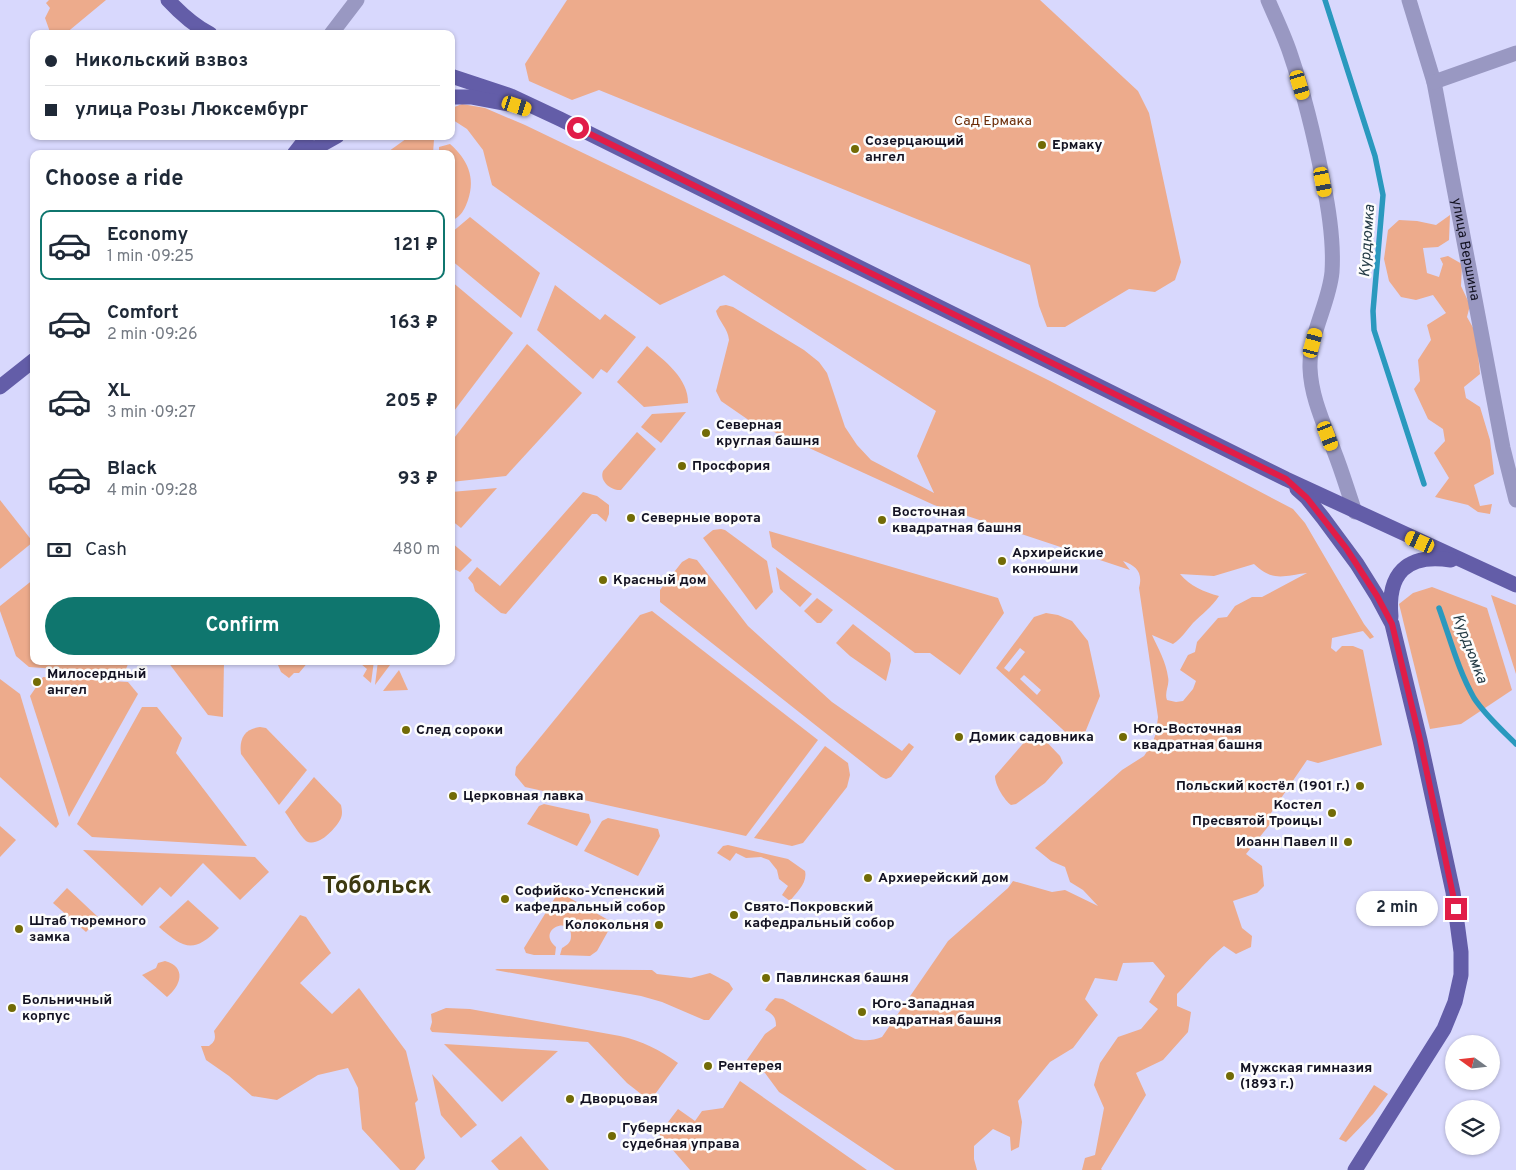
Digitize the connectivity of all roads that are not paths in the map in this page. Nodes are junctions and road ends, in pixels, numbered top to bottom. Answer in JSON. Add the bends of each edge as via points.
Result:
{"nodes":[{"id":1,"x":168,"y":0,"type":"edge"},
{"id":2,"x":357,"y":0,"type":"edge"},
{"id":3,"x":1268,"y":0,"type":"edge"},
{"id":4,"x":1409,"y":0,"type":"edge"},
{"id":5,"x":203,"y":30,"type":"edge"},
{"id":6,"x":334,"y":30,"type":"edge"},
{"id":7,"x":1516,"y":53,"type":"edge"},
{"id":8,"x":455,"y":77,"type":"edge"},
{"id":9,"x":1434,"y":82,"type":"junction"},
{"id":10,"x":455,"y":98,"type":"edge"},
{"id":11,"x":560,"y":120,"type":"junction"},
{"id":12,"x":305,"y":140,"type":"edge"},
{"id":13,"x":330,"y":140,"type":"edge"},
{"id":14,"x":297,"y":150,"type":"edge"},
{"id":15,"x":312,"y":150,"type":"edge"},
{"id":16,"x":30,"y":363,"type":"edge"},
{"id":17,"x":0,"y":387,"type":"edge"},
{"id":18,"x":1286,"y":479,"type":"junction"},
{"id":19,"x":1516,"y":500,"type":"edge"},
{"id":20,"x":1355,"y":512,"type":"junction"},
{"id":21,"x":1469,"y":564,"type":"junction"},
{"id":22,"x":1516,"y":585,"type":"edge"},
{"id":23,"x":1392,"y":624,"type":"junction"},
{"id":24,"x":1355,"y":1170,"type":"edge"}],
"edges":[{"from":1,"to":5,"type":"main road","via":[[182,16]]},
{"from":2,"to":6,"type":"street"},
{"from":3,"to":20,"type":"street","via":[[1291,55],[1310,116],[1327,201],[1332,273],[1313,343],[1310,367],[1320,414]]},
{"from":4,"to":9,"type":"street","name":"улица Вершина"},
{"from":7,"to":9,"type":"street"},
{"from":8,"to":11,"type":"main road","via":[[511,96]]},
{"from":9,"to":19,"type":"street","name":"улица Вершина","via":[[1503,448]]},
{"from":10,"to":11,"type":"main road","via":[[493,100]]},
{"from":11,"to":18,"type":"main road"},
{"from":12,"to":14,"type":"main road"},
{"from":13,"to":15,"type":"main road"},
{"from":16,"to":17,"type":"main road"},
{"from":18,"to":20,"type":"main road"},
{"from":18,"to":23,"type":"main road","via":[[1307,498],[1346,548]]},
{"from":20,"to":21,"type":"main road"},
{"from":21,"to":22,"type":"main road"},
{"from":21,"to":23,"type":"main road","via":[[1430,558],[1417,561],[1400,572],[1391,592]]},
{"from":23,"to":24,"type":"main road","via":[[1453,892],[1461,975],[1444,1029]]}]}
